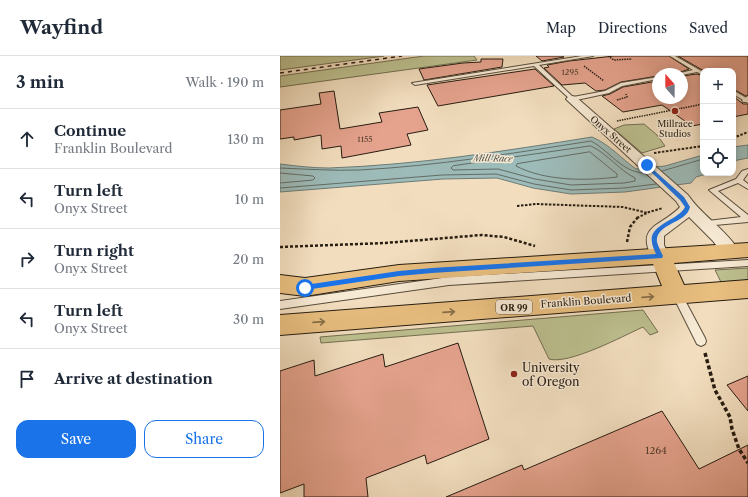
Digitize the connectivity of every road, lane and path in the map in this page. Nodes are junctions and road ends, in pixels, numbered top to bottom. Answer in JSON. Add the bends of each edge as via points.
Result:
{"nodes":[{"id":1,"x":591,"y":56,"type":"edge"},
{"id":2,"x":608,"y":56,"type":"edge"},
{"id":3,"x":672,"y":56,"type":"edge"},
{"id":4,"x":574,"y":59,"type":"junction"},
{"id":5,"x":632,"y":59,"type":"dead end"},
{"id":6,"x":536,"y":65,"type":"junction"},
{"id":7,"x":697,"y":71,"type":"junction"},
{"id":8,"x":688,"y":72,"type":"edge"},
{"id":9,"x":700,"y":72,"type":"edge"},
{"id":10,"x":652,"y":79,"type":"edge"},
{"id":11,"x":415,"y":83,"type":"dead end"},
{"id":12,"x":604,"y":85,"type":"dead end"},
{"id":13,"x":736,"y":94,"type":"edge"},
{"id":14,"x":570,"y":97,"type":"junction"},
{"id":15,"x":747,"y":100,"type":"edge"},
{"id":16,"x":700,"y":105,"type":"edge"},
{"id":17,"x":601,"y":124,"type":"junction"},
{"id":18,"x":748,"y":132,"type":"edge"},
{"id":19,"x":736,"y":137,"type":"edge"},
{"id":20,"x":700,"y":146,"type":"edge"},
{"id":21,"x":642,"y":162,"type":"junction"},
{"id":22,"x":748,"y":171,"type":"edge"},
{"id":23,"x":739,"y":180,"type":"junction"},
{"id":24,"x":748,"y":187,"type":"edge"},
{"id":25,"x":685,"y":203,"type":"junction"},
{"id":26,"x":517,"y":206,"type":"dead end"},
{"id":27,"x":668,"y":206,"type":"dead end"},
{"id":28,"x":648,"y":213,"type":"junction"},
{"id":29,"x":707,"y":224,"type":"junction"},
{"id":30,"x":625,"y":244,"type":"dead end"},
{"id":31,"x":280,"y":247,"type":"edge"},
{"id":32,"x":540,"y":247,"type":"dead end"},
{"id":33,"x":739,"y":251,"type":"edge"},
{"id":34,"x":663,"y":262,"type":"junction"},
{"id":35,"x":748,"y":263,"type":"edge"},
{"id":36,"x":280,"y":284,"type":"edge"},
{"id":37,"x":305,"y":288,"type":"junction"},
{"id":38,"x":748,"y":289,"type":"edge"},
{"id":39,"x":280,"y":293,"type":"edge"},
{"id":40,"x":678,"y":294,"type":"junction"},
{"id":41,"x":280,"y":305,"type":"edge"},
{"id":42,"x":280,"y":325,"type":"edge"},
{"id":43,"x":701,"y":341,"type":"joint"},
{"id":44,"x":748,"y":463,"type":"edge"}],
"edges":[{"from":1,"to":4,"type":"lane"},
{"from":2,"to":5,"type":"path","via":[[614,60]]},
{"from":3,"to":7,"type":"lane"},
{"from":4,"to":6,"type":"lane"},
{"from":4,"to":12,"type":"path","via":[[603,81]]},
{"from":6,"to":11,"type":"lane"},
{"from":6,"to":14,"type":"lane"},
{"from":7,"to":8,"type":"lane"},
{"from":7,"to":9,"type":"lane"},
{"from":10,"to":14,"type":"lane","via":[[621,85],[607,92]]},
{"from":13,"to":15,"type":"lane"},
{"from":14,"to":17,"type":"street","name":"Onyx Street"},
{"from":16,"to":17,"type":"path"},
{"from":17,"to":21,"type":"street","name":"Onyx Street"},
{"from":18,"to":19,"type":"path"},
{"from":20,"to":21,"type":"path","via":[[667,150]]},
{"from":21,"to":25,"type":"street","name":"Onyx Street"},
{"from":22,"to":23,"type":"lane","via":[[744,172]]},
{"from":23,"to":24,"type":"lane"},
{"from":23,"to":29,"type":"lane","via":[[713,190],[748,218]]},
{"from":25,"to":29,"type":"street","name":"Onyx Street"},
{"from":25,"to":34,"type":"street","via":[[685,212],[655,236],[654,242]]},
{"from":26,"to":28,"type":"path","via":[[536,204],[623,207]]},
{"from":27,"to":28,"type":"path"},
{"from":28,"to":30,"type":"path","via":[[633,221]]},
{"from":29,"to":33,"type":"street","name":"Onyx Street","via":[[719,237]]},
{"from":31,"to":32,"type":"path","via":[[385,243],[482,234]]},
{"from":33,"to":34,"type":"main road"},
{"from":34,"to":35,"type":"lane"},
{"from":34,"to":37,"type":"main road","via":[[412,272]]},
{"from":34,"to":40,"type":"main road"},
{"from":34,"to":41,"type":"lane","via":[[449,281]]},
{"from":36,"to":37,"type":"main road"},
{"from":37,"to":39,"type":"main road"},
{"from":38,"to":40,"type":"main road","name":"Franklin Boulevard","number":"OR 99"},
{"from":42,"to":40,"type":"main road","name":"Franklin Boulevard","number":"OR 99","one_way":true},
{"from":40,"to":43,"type":"lane"},
{"from":43,"to":44,"type":"path","via":[[715,390],[730,417],[739,449]]}]}
